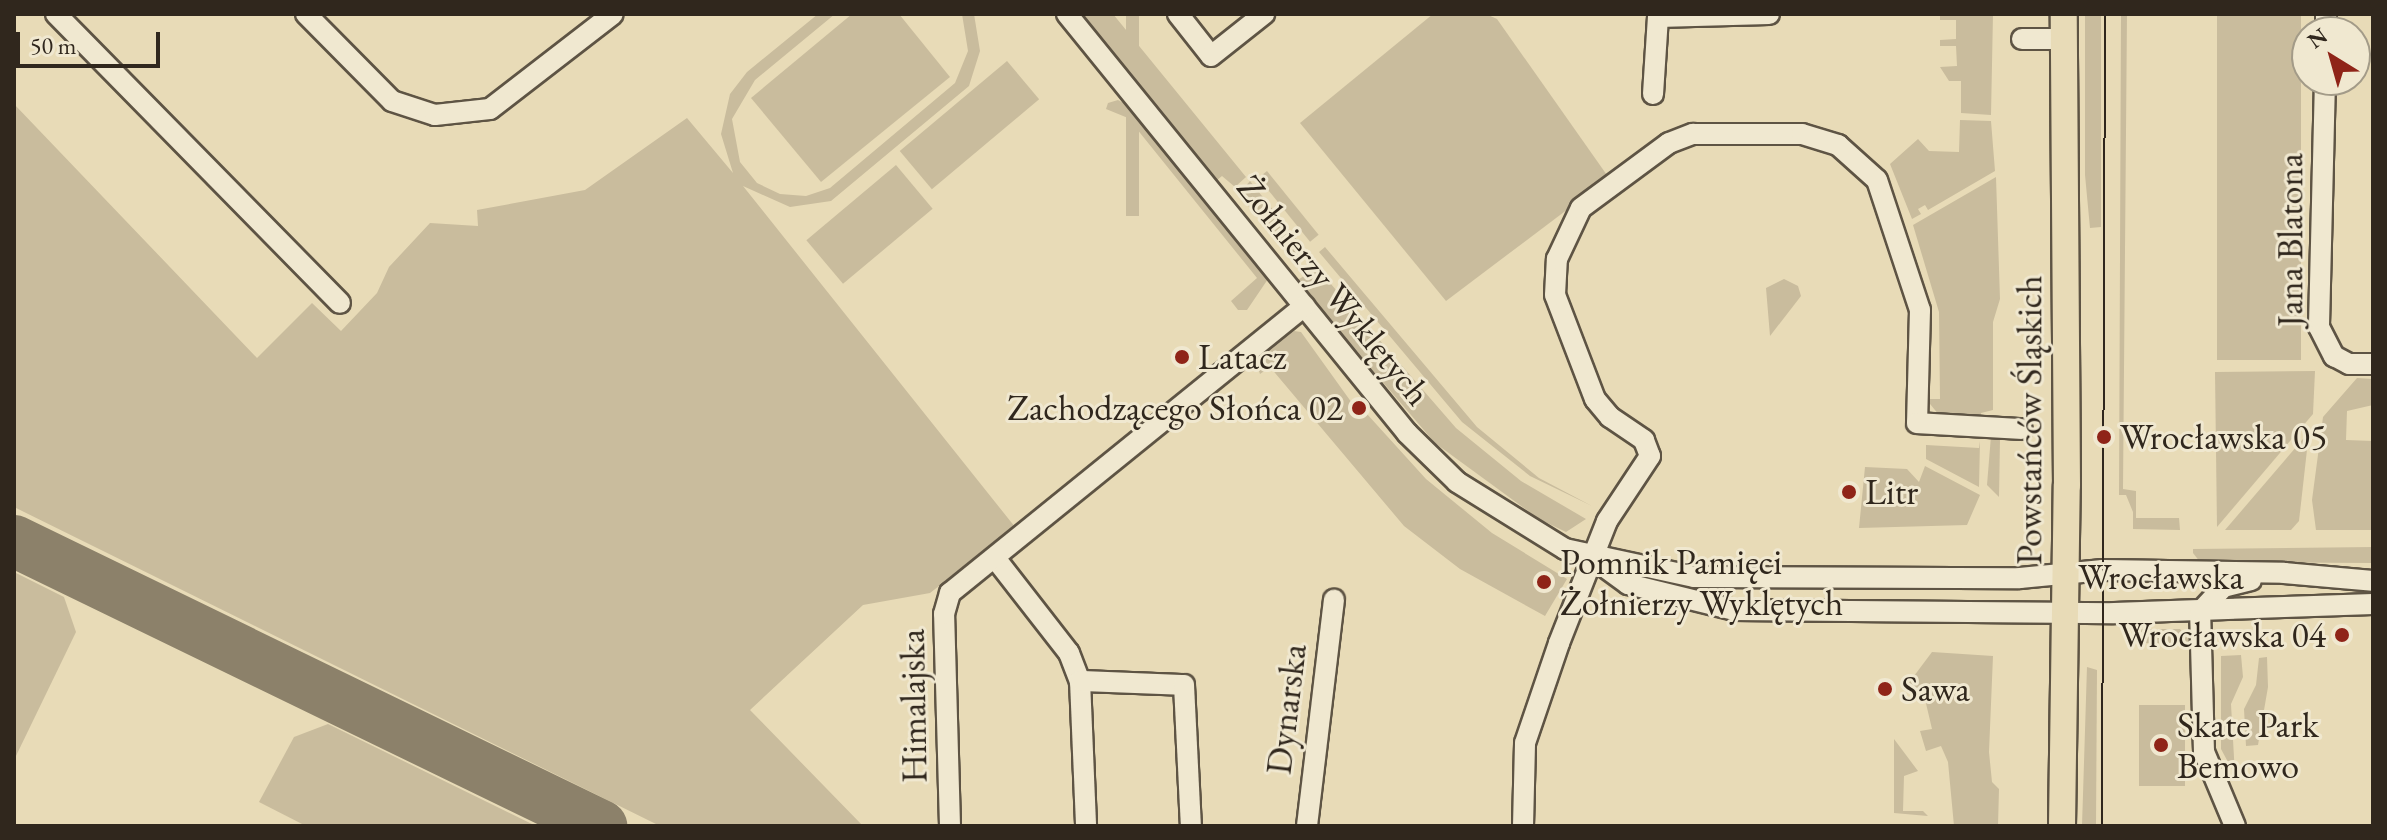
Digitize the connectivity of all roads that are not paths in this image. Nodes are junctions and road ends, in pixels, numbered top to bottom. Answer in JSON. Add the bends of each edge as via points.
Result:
{"nodes":[{"id":1,"x":56,"y":14,"type":"edge"},
{"id":2,"x":306,"y":14,"type":"edge"},
{"id":3,"x":613,"y":14,"type":"edge"},
{"id":4,"x":1067,"y":14,"type":"edge"},
{"id":5,"x":1178,"y":14,"type":"edge"},
{"id":6,"x":1264,"y":14,"type":"edge"},
{"id":7,"x":1769,"y":14,"type":"edge"},
{"id":8,"x":2064,"y":26,"type":"edge"},
{"id":9,"x":2022,"y":39,"type":"dead end"},
{"id":10,"x":1653,"y":94,"type":"dead end"},
{"id":11,"x":2325,"y":96,"type":"edge"},
{"id":12,"x":340,"y":303,"type":"dead end"},
{"id":13,"x":1304,"y":306,"type":"junction"},
{"id":14,"x":2373,"y":364,"type":"edge"},
{"id":15,"x":2022,"y":429,"type":"dead end"},
{"id":16,"x":995,"y":558,"type":"junction"},
{"id":17,"x":1592,"y":559,"type":"junction"},
{"id":18,"x":2284,"y":573,"type":"junction"},
{"id":19,"x":2066,"y":574,"type":"junction"},
{"id":20,"x":2373,"y":581,"type":"edge"},
{"id":21,"x":1334,"y":600,"type":"dead end"},
{"id":22,"x":2373,"y":604,"type":"edge"},
{"id":23,"x":2066,"y":611,"type":"junction"},
{"id":24,"x":2200,"y":612,"type":"junction"},
{"id":25,"x":1080,"y":681,"type":"junction"},
{"id":26,"x":950,"y":826,"type":"edge"},
{"id":27,"x":1086,"y":826,"type":"edge"},
{"id":28,"x":1191,"y":826,"type":"edge"},
{"id":29,"x":1307,"y":826,"type":"edge"},
{"id":30,"x":1523,"y":826,"type":"edge"},
{"id":31,"x":2062,"y":826,"type":"edge"},
{"id":32,"x":2235,"y":826,"type":"edge"}],
"edges":[{"from":1,"to":12,"type":"street"},
{"from":2,"to":3,"type":"street","via":[[392,101],[435,115],[490,109]]},
{"from":4,"to":13,"type":"street","name":"Żołnierzy Wyklętych"},
{"from":5,"to":6,"type":"street","via":[[1211,56]]},
{"from":7,"to":10,"type":"street","via":[[1658,17]]},
{"from":8,"to":9,"type":"street"},
{"from":8,"to":19,"type":"main road","name":"Powstańców Śląskich"},
{"from":11,"to":14,"type":"street","name":"Jana Blatona","via":[[2319,327],[2334,356],[2349,364]]},
{"from":13,"to":16,"type":"street","name":"Himalajska"},
{"from":13,"to":17,"type":"street","name":"Żołnierzy Wyklętych","via":[[1407,433],[1457,482],[1516,522]]},
{"from":15,"to":17,"type":"street","via":[[1917,423],[1920,310],[1874,176],[1838,145],[1802,134],[1693,134],[1669,143],[1581,208],[1557,259],[1555,295],[1595,399],[1610,417],[1644,440],[1650,456],[1607,521]]},
{"from":16,"to":25,"type":"street","via":[[1069,653]]},
{"from":16,"to":26,"type":"street","name":"Himalajska","via":[[950,593],[944,614]]},
{"from":17,"to":19,"type":"street","name":"Wrocławska","via":[[1694,577],[1749,579]]},
{"from":17,"to":23,"type":"street","name":"Wrocławska","via":[[1628,584],[1734,610]]},
{"from":17,"to":30,"type":"street","via":[[1525,743]]},
{"from":18,"to":19,"type":"street","name":"Wrocławska"},
{"from":18,"to":20,"type":"street","name":"Wrocławska"},
{"from":18,"to":24,"type":"street","via":[[2223,587]]},
{"from":19,"to":23,"type":"main road","name":"Powstańców Śląskich"},
{"from":21,"to":29,"type":"street","name":"Dynarska"},
{"from":22,"to":24,"type":"street","name":"Wrocławska"},
{"from":23,"to":24,"type":"street","name":"Wrocławska"},
{"from":23,"to":31,"type":"main road","name":"Powstańców Śląskich"},
{"from":24,"to":32,"type":"street","via":[[2204,752]]},
{"from":25,"to":27,"type":"street"},
{"from":25,"to":28,"type":"street","via":[[1184,685]]}]}
